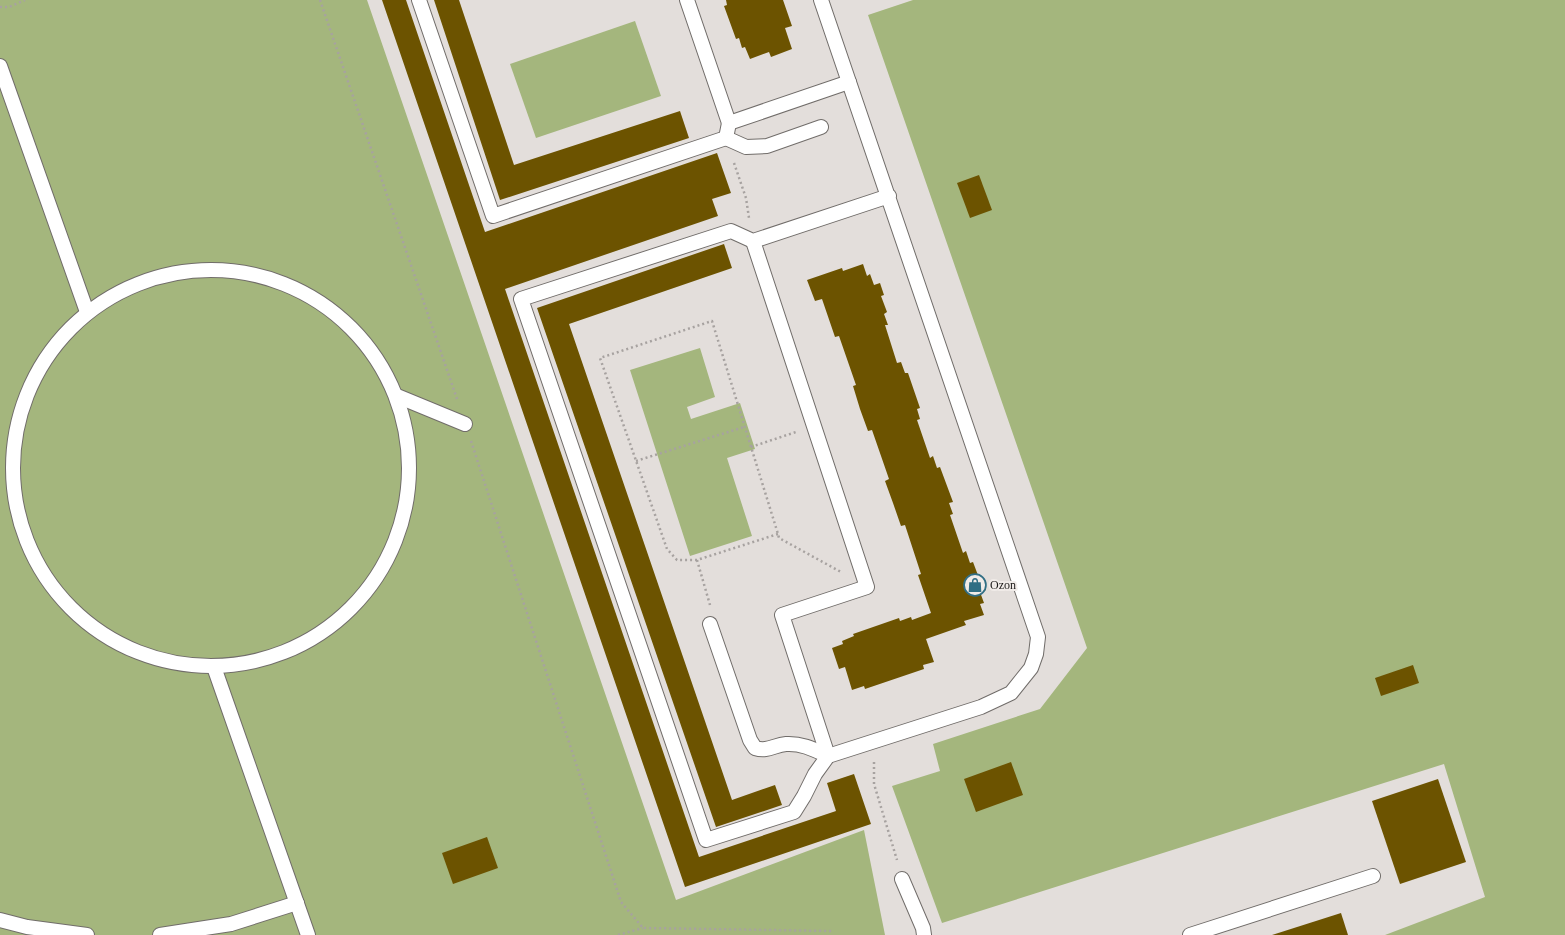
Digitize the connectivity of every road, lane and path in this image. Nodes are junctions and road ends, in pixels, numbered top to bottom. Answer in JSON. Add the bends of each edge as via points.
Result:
{"nodes":[{"id":1,"x":25,"y":0,"type":"edge"},
{"id":2,"x":320,"y":0,"type":"edge"},
{"id":3,"x":419,"y":0,"type":"edge"},
{"id":4,"x":687,"y":0,"type":"edge"},
{"id":5,"x":821,"y":0,"type":"edge"},
{"id":6,"x":0,"y":7,"type":"edge"},
{"id":7,"x":0,"y":66,"type":"edge"},
{"id":8,"x":849,"y":82,"type":"junction"},
{"id":9,"x":729,"y":123,"type":"junction"},
{"id":10,"x":821,"y":127,"type":"dead end"},
{"id":11,"x":726,"y":138,"type":"junction"},
{"id":12,"x":889,"y":196,"type":"junction"},
{"id":13,"x":753,"y":241,"type":"junction"},
{"id":14,"x":87,"y":312,"type":"junction"},
{"id":15,"x":397,"y":396,"type":"junction"},
{"id":16,"x":465,"y":424,"type":"junction"},
{"id":17,"x":814,"y":426,"type":"junction"},
{"id":18,"x":744,"y":427,"type":"junction"},
{"id":19,"x":751,"y":447,"type":"junction"},
{"id":20,"x":636,"y":461,"type":"junction"},
{"id":21,"x":778,"y":534,"type":"junction"},
{"id":22,"x":697,"y":560,"type":"junction"},
{"id":23,"x":867,"y":587,"type":"junction"},
{"id":24,"x":710,"y":624,"type":"joint"},
{"id":25,"x":214,"y":667,"type":"junction"},
{"id":26,"x":874,"y":742,"type":"junction"},
{"id":27,"x":828,"y":756,"type":"junction"},
{"id":28,"x":1373,"y":876,"type":"dead end"},
{"id":29,"x":902,"y":879,"type":"joint"},
{"id":30,"x":297,"y":904,"type":"junction"},
{"id":31,"x":0,"y":920,"type":"edge"},
{"id":32,"x":643,"y":928,"type":"junction"},
{"id":33,"x":832,"y":931,"type":"dead end"},
{"id":34,"x":87,"y":935,"type":"edge"},
{"id":35,"x":160,"y":935,"type":"edge"},
{"id":36,"x":308,"y":935,"type":"edge"},
{"id":37,"x":618,"y":935,"type":"edge"},
{"id":38,"x":924,"y":935,"type":"edge"},
{"id":39,"x":1190,"y":935,"type":"edge"}],
"edges":[{"from":1,"to":6,"type":"path","via":[[9,7]]},
{"from":2,"to":16,"type":"path"},
{"from":3,"to":11,"type":"lane","via":[[493,216]]},
{"from":4,"to":9,"type":"lane"},
{"from":5,"to":8,"type":"lane"},
{"from":7,"to":14,"type":"lane"},
{"from":8,"to":9,"type":"lane"},
{"from":8,"to":12,"type":"lane"},
{"from":9,"to":11,"type":"lane"},
{"from":10,"to":11,"type":"lane","via":[[767,146],[746,147]]},
{"from":11,"to":13,"type":"path","via":[[746,198]]},
{"from":12,"to":13,"type":"lane"},
{"from":12,"to":26,"type":"lane","via":[[1038,637],[1031,668],[1011,693],[981,706]]},
{"from":13,"to":17,"type":"lane"},
{"from":13,"to":27,"type":"lane","via":[[731,231],[521,299],[706,840],[794,812],[814,774]]},
{"from":14,"to":15,"type":"lane","via":[[141,282],[187,272],[202,269],[263,276],[320,302],[366,343]]},
{"from":14,"to":25,"type":"lane","via":[[49,352],[23,400],[12,453],[16,508],[34,560],[66,604],[109,639],[159,660]]},
{"from":15,"to":16,"type":"lane"},
{"from":15,"to":25,"type":"lane","via":[[410,459],[403,522],[376,580],[332,626],[276,656]]},
{"from":16,"to":32,"type":"path","via":[[621,902]]},
{"from":17,"to":19,"type":"path"},
{"from":17,"to":23,"type":"lane"},
{"from":18,"to":19,"type":"path"},
{"from":18,"to":20,"type":"path"},
{"from":18,"to":20,"type":"path","via":[[712,321],[600,358]]},
{"from":19,"to":21,"type":"path"},
{"from":20,"to":22,"type":"path","via":[[667,549],[677,560]]},
{"from":21,"to":22,"type":"path"},
{"from":21,"to":23,"type":"path","via":[[779,538]]},
{"from":22,"to":24,"type":"path","via":[[710,605]]},
{"from":23,"to":27,"type":"lane","via":[[782,615]]},
{"from":24,"to":27,"type":"lane","via":[[755,748],[763,750],[785,744],[808,746]]},
{"from":25,"to":30,"type":"lane"},
{"from":26,"to":27,"type":"lane"},
{"from":26,"to":29,"type":"path","via":[[874,784]]},
{"from":28,"to":39,"type":"lane"},
{"from":29,"to":38,"type":"lane"},
{"from":30,"to":35,"type":"lane","via":[[232,924]]},
{"from":30,"to":36,"type":"lane"},
{"from":31,"to":34,"type":"lane","via":[[27,927]]},
{"from":32,"to":33,"type":"path"},
{"from":32,"to":37,"type":"path"}]}
